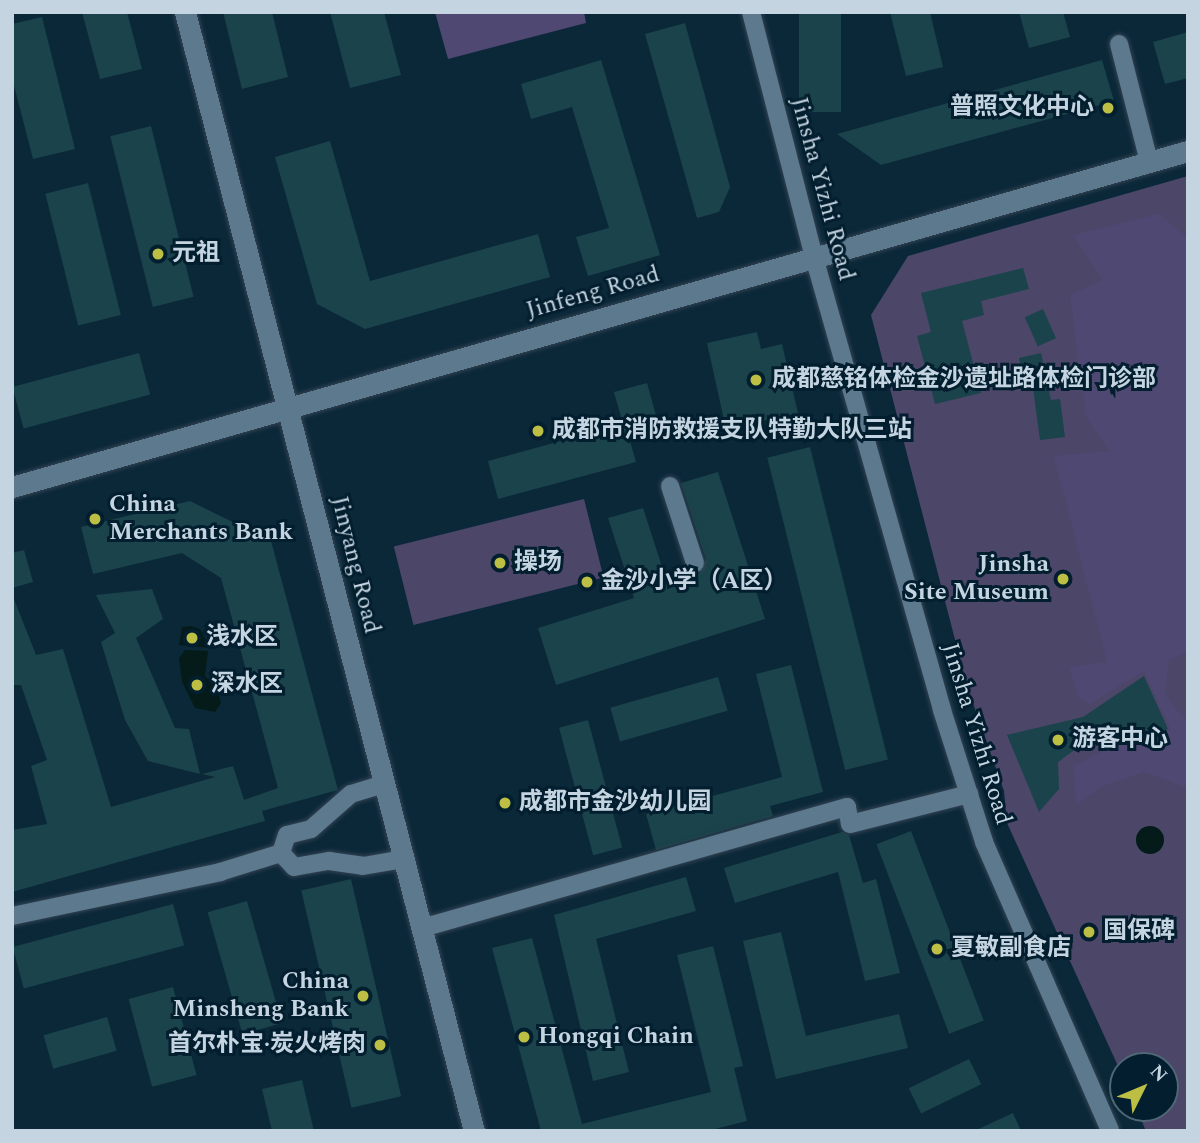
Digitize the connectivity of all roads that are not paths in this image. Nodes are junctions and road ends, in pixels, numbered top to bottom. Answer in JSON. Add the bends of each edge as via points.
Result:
{"nodes":[{"id":1,"x":185,"y":12,"type":"edge"},
{"id":2,"x":751,"y":12,"type":"edge"},
{"id":3,"x":1119,"y":44,"type":"dead end"},
{"id":4,"x":1188,"y":151,"type":"edge"},
{"id":5,"x":1149,"y":162,"type":"junction"},
{"id":6,"x":814,"y":257,"type":"junction"},
{"id":7,"x":287,"y":408,"type":"junction"},
{"id":8,"x":670,"y":486,"type":"dead end"},
{"id":9,"x":12,"y":487,"type":"edge"},
{"id":10,"x":695,"y":563,"type":"dead end"},
{"id":11,"x":384,"y":783,"type":"junction"},
{"id":12,"x":969,"y":794,"type":"junction"},
{"id":13,"x":281,"y":853,"type":"junction"},
{"id":14,"x":404,"y":859,"type":"junction"},
{"id":15,"x":12,"y":916,"type":"edge"},
{"id":16,"x":422,"y":928,"type":"junction"},
{"id":17,"x":474,"y":1131,"type":"edge"},
{"id":18,"x":1110,"y":1131,"type":"edge"}],
"edges":[{"from":1,"to":7,"type":"street","name":"Jinyang Road"},
{"from":2,"to":6,"type":"street","name":"Jinsha Yizhi Road"},
{"from":3,"to":5,"type":"street"},
{"from":4,"to":5,"type":"street","name":"Jinfeng Road"},
{"from":5,"to":6,"type":"street","name":"Jinfeng Road"},
{"from":6,"to":7,"type":"street","name":"Jinfeng Road"},
{"from":6,"to":12,"type":"street","name":"Jinsha Yizhi Road"},
{"from":7,"to":9,"type":"street","name":"Jinfeng Road"},
{"from":7,"to":11,"type":"street","name":"Jinyang Road"},
{"from":8,"to":10,"type":"street"},
{"from":11,"to":13,"type":"street","via":[[351,794],[311,829],[287,835]]},
{"from":11,"to":14,"type":"street","name":"Jinyang Road"},
{"from":12,"to":16,"type":"street","via":[[850,824],[847,807]]},
{"from":12,"to":18,"type":"street","name":"Jinsha Yizhi Road","via":[[994,866]]},
{"from":13,"to":14,"type":"street","via":[[295,867]]},
{"from":13,"to":15,"type":"street","via":[[220,872]]},
{"from":14,"to":16,"type":"street","name":"Jinyang Road"},
{"from":16,"to":17,"type":"street","name":"Jinyang Road"}]}
